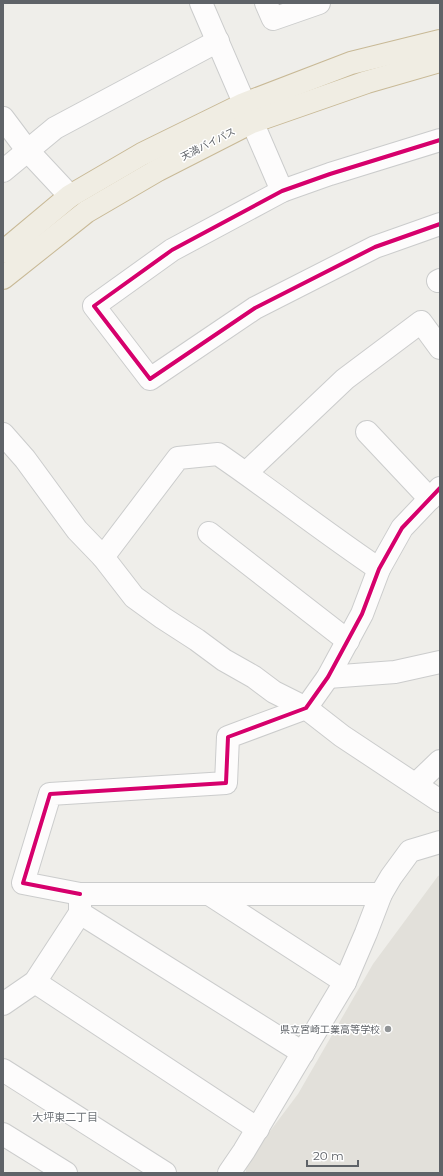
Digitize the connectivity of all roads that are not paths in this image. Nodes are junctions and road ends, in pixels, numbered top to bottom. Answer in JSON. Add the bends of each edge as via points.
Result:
{"nodes":[{"id":1,"x":201,"y":3,"type":"edge"},
{"id":2,"x":266,"y":3,"type":"edge"},
{"id":3,"x":319,"y":3,"type":"edge"},
{"id":4,"x":218,"y":41,"type":"junction"},
{"id":5,"x":440,"y":42,"type":"edge"},
{"id":6,"x":440,"y":61,"type":"edge"},
{"id":7,"x":248,"y":113,"type":"junction"},
{"id":8,"x":3,"y":118,"type":"edge"},
{"id":9,"x":440,"y":140,"type":"edge"},
{"id":10,"x":27,"y":150,"type":"junction"},
{"id":11,"x":3,"y":171,"type":"edge"},
{"id":12,"x":282,"y":191,"type":"junction"},
{"id":13,"x":70,"y":196,"type":"junction"},
{"id":14,"x":440,"y":224,"type":"edge"},
{"id":15,"x":3,"y":252,"type":"edge"},
{"id":16,"x":3,"y":278,"type":"edge"},
{"id":17,"x":440,"y":348,"type":"edge"},
{"id":18,"x":367,"y":432,"type":"dead end"},
{"id":19,"x":3,"y":434,"type":"edge"},
{"id":20,"x":246,"y":473,"type":"junction"},
{"id":21,"x":435,"y":493,"type":"edge"},
{"id":22,"x":209,"y":532,"type":"dead end"},
{"id":23,"x":102,"y":557,"type":"junction"},
{"id":24,"x":379,"y":569,"type":"junction"},
{"id":25,"x":348,"y":640,"type":"junction"},
{"id":26,"x":440,"y":662,"type":"edge"},
{"id":27,"x":328,"y":677,"type":"junction"},
{"id":28,"x":306,"y":708,"type":"junction"},
{"id":29,"x":440,"y":761,"type":"edge"},
{"id":30,"x":416,"y":784,"type":"junction"},
{"id":31,"x":440,"y":801,"type":"edge"},
{"id":32,"x":440,"y":842,"type":"edge"},
{"id":33,"x":209,"y":894,"type":"junction"},
{"id":34,"x":381,"y":894,"type":"junction"},
{"id":35,"x":80,"y":903,"type":"junction"},
{"id":36,"x":35,"y":982,"type":"junction"},
{"id":37,"x":345,"y":982,"type":"junction"},
{"id":38,"x":3,"y":1004,"type":"edge"},
{"id":39,"x":302,"y":1053,"type":"junction"},
{"id":40,"x":3,"y":1070,"type":"edge"},
{"id":41,"x":258,"y":1129,"type":"junction"},
{"id":42,"x":3,"y":1134,"type":"edge"},
{"id":43,"x":66,"y":1173,"type":"edge"},
{"id":44,"x":165,"y":1173,"type":"edge"},
{"id":45,"x":229,"y":1173,"type":"edge"}],
"edges":[{"from":1,"to":4,"type":"street"},
{"from":2,"to":3,"type":"street","via":[[273,19]]},
{"from":4,"to":7,"type":"street"},
{"from":4,"to":10,"type":"street","via":[[55,128]]},
{"from":5,"to":7,"type":"highway","name":"天満バイパス","via":[[351,63]]},
{"from":6,"to":7,"type":"highway","name":"天満バイパス"},
{"from":7,"to":12,"type":"street"},
{"from":7,"to":13,"type":"highway","name":"天満バイパス","via":[[142,154]]},
{"from":7,"to":16,"type":"highway","name":"天満バイパス","via":[[86,212]]},
{"from":8,"to":10,"type":"street"},
{"from":9,"to":12,"type":"street"},
{"from":10,"to":11,"type":"street"},
{"from":10,"to":13,"type":"street"},
{"from":12,"to":14,"type":"street","via":[[172,250],[94,306],[150,379],[255,308],[375,247]]},
{"from":13,"to":15,"type":"highway","name":"天満バイパス"},
{"from":17,"to":20,"type":"street","via":[[421,322],[345,379]]},
{"from":18,"to":21,"type":"street"},
{"from":19,"to":23,"type":"street","via":[[25,459],[77,530]]},
{"from":20,"to":23,"type":"street","via":[[218,454],[178,458]]},
{"from":20,"to":24,"type":"street"},
{"from":21,"to":24,"type":"street","via":[[402,528]]},
{"from":22,"to":25,"type":"street"},
{"from":23,"to":28,"type":"street","via":[[134,597],[224,660],[274,692]]},
{"from":24,"to":25,"type":"street","via":[[362,614]]},
{"from":25,"to":27,"type":"street"},
{"from":26,"to":27,"type":"street","via":[[395,672]]},
{"from":27,"to":28,"type":"street"},
{"from":28,"to":30,"type":"street","via":[[342,736]]},
{"from":28,"to":35,"type":"street","via":[[228,737],[226,783],[50,794],[23,883]]},
{"from":29,"to":30,"type":"street"},
{"from":30,"to":31,"type":"street"},
{"from":32,"to":34,"type":"street","via":[[410,851]]},
{"from":33,"to":34,"type":"street"},
{"from":33,"to":35,"type":"street"},
{"from":33,"to":37,"type":"street"},
{"from":34,"to":37,"type":"street"},
{"from":35,"to":36,"type":"street"},
{"from":35,"to":39,"type":"street"},
{"from":36,"to":38,"type":"street"},
{"from":36,"to":41,"type":"street"},
{"from":37,"to":39,"type":"street"},
{"from":39,"to":41,"type":"street"},
{"from":40,"to":44,"type":"street"},
{"from":41,"to":45,"type":"street"},
{"from":42,"to":43,"type":"street"}]}
